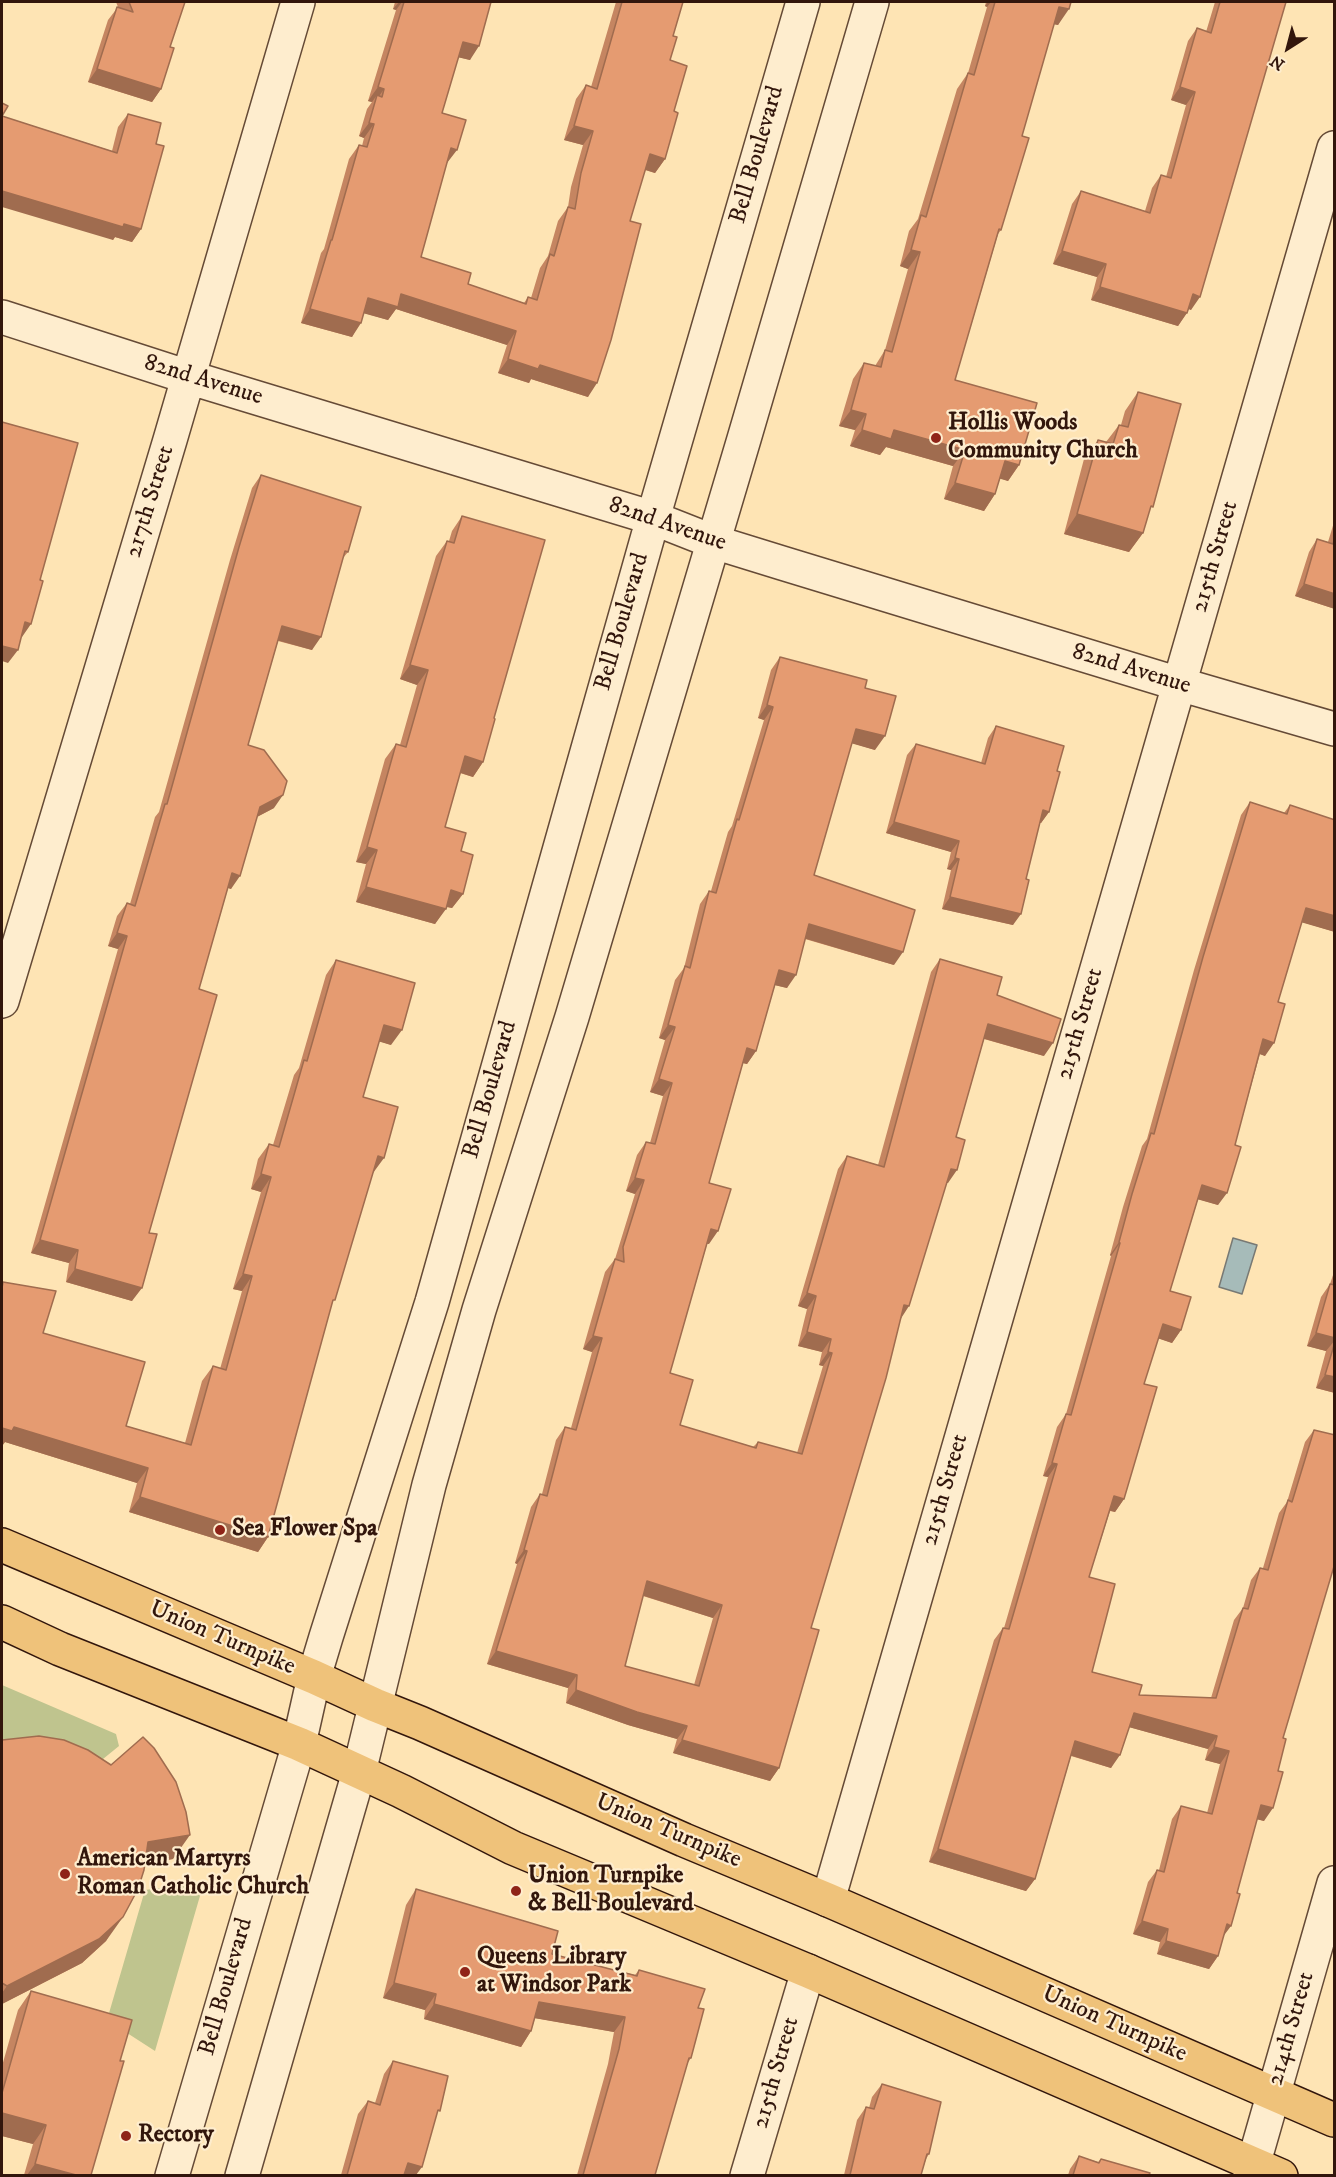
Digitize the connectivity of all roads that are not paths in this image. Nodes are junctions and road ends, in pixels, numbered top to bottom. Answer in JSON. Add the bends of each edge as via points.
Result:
{"nodes":[{"id":1,"x":298,"y":2,"type":"edge"},
{"id":2,"x":803,"y":2,"type":"edge"},
{"id":3,"x":872,"y":2,"type":"edge"},
{"id":4,"x":1335,"y":148,"type":"edge"},
{"id":5,"x":2,"y":317,"type":"edge"},
{"id":6,"x":188,"y":377,"type":"junction"},
{"id":7,"x":653,"y":519,"type":"junction"},
{"id":8,"x":714,"y":542,"type":"junction"},
{"id":9,"x":1179,"y":684,"type":"junction"},
{"id":10,"x":1335,"y":729,"type":"edge"},
{"id":11,"x":2,"y":1001,"type":"edge"},
{"id":12,"x":2,"y":1545,"type":"edge"},
{"id":13,"x":2,"y":1622,"type":"edge"},
{"id":14,"x":314,"y":1677,"type":"junction"},
{"id":15,"x":375,"y":1705,"type":"junction"},
{"id":16,"x":299,"y":1744,"type":"junction"},
{"id":17,"x":359,"y":1772,"type":"junction"},
{"id":18,"x":1335,"y":1883,"type":"edge"},
{"id":19,"x":828,"y":1900,"type":"junction"},
{"id":20,"x":807,"y":1971,"type":"junction"},
{"id":21,"x":1274,"y":2095,"type":"junction"},
{"id":22,"x":1335,"y":2120,"type":"edge"},
{"id":23,"x":1261,"y":2172,"type":"edge"},
{"id":24,"x":172,"y":2175,"type":"edge"},
{"id":25,"x":242,"y":2175,"type":"edge"},
{"id":26,"x":747,"y":2175,"type":"edge"}],
"edges":[{"from":1,"to":6,"type":"street","name":"217th Street"},
{"from":2,"to":7,"type":"street","name":"Bell Boulevard"},
{"from":3,"to":8,"type":"street"},
{"from":4,"to":9,"type":"street","name":"215th Street"},
{"from":5,"to":6,"type":"street","name":"82nd Avenue"},
{"from":6,"to":7,"type":"street","name":"82nd Avenue"},
{"from":6,"to":11,"type":"street","name":"217th Street"},
{"from":7,"to":8,"type":"street","name":"82nd Avenue"},
{"from":7,"to":14,"type":"street","name":"Bell Boulevard","via":[[432,1302]]},
{"from":8,"to":9,"type":"street","name":"82nd Avenue"},
{"from":8,"to":15,"type":"street","via":[[572,1017],[479,1310],[429,1485]]},
{"from":9,"to":10,"type":"street","name":"82nd Avenue"},
{"from":9,"to":19,"type":"street","name":"215th Street"},
{"from":12,"to":14,"type":"main road","name":"Union Turnpike"},
{"from":13,"to":16,"type":"main road"},
{"from":14,"to":15,"type":"main road","name":"Union Turnpike"},
{"from":14,"to":16,"type":"street","name":"Bell Boulevard"},
{"from":15,"to":17,"type":"street"},
{"from":15,"to":19,"type":"main road","name":"Union Turnpike"},
{"from":16,"to":17,"type":"main road"},
{"from":16,"to":24,"type":"street","name":"Bell Boulevard"},
{"from":17,"to":20,"type":"main road","via":[[513,1848]]},
{"from":17,"to":25,"type":"street"},
{"from":18,"to":21,"type":"street","name":"214th Street"},
{"from":19,"to":21,"type":"main road","name":"Union Turnpike"},
{"from":20,"to":23,"type":"main road"},
{"from":20,"to":26,"type":"street","name":"215th Street"},
{"from":21,"to":22,"type":"main road","name":"Union Turnpike"},
{"from":21,"to":23,"type":"street","name":"214th Street"}]}
